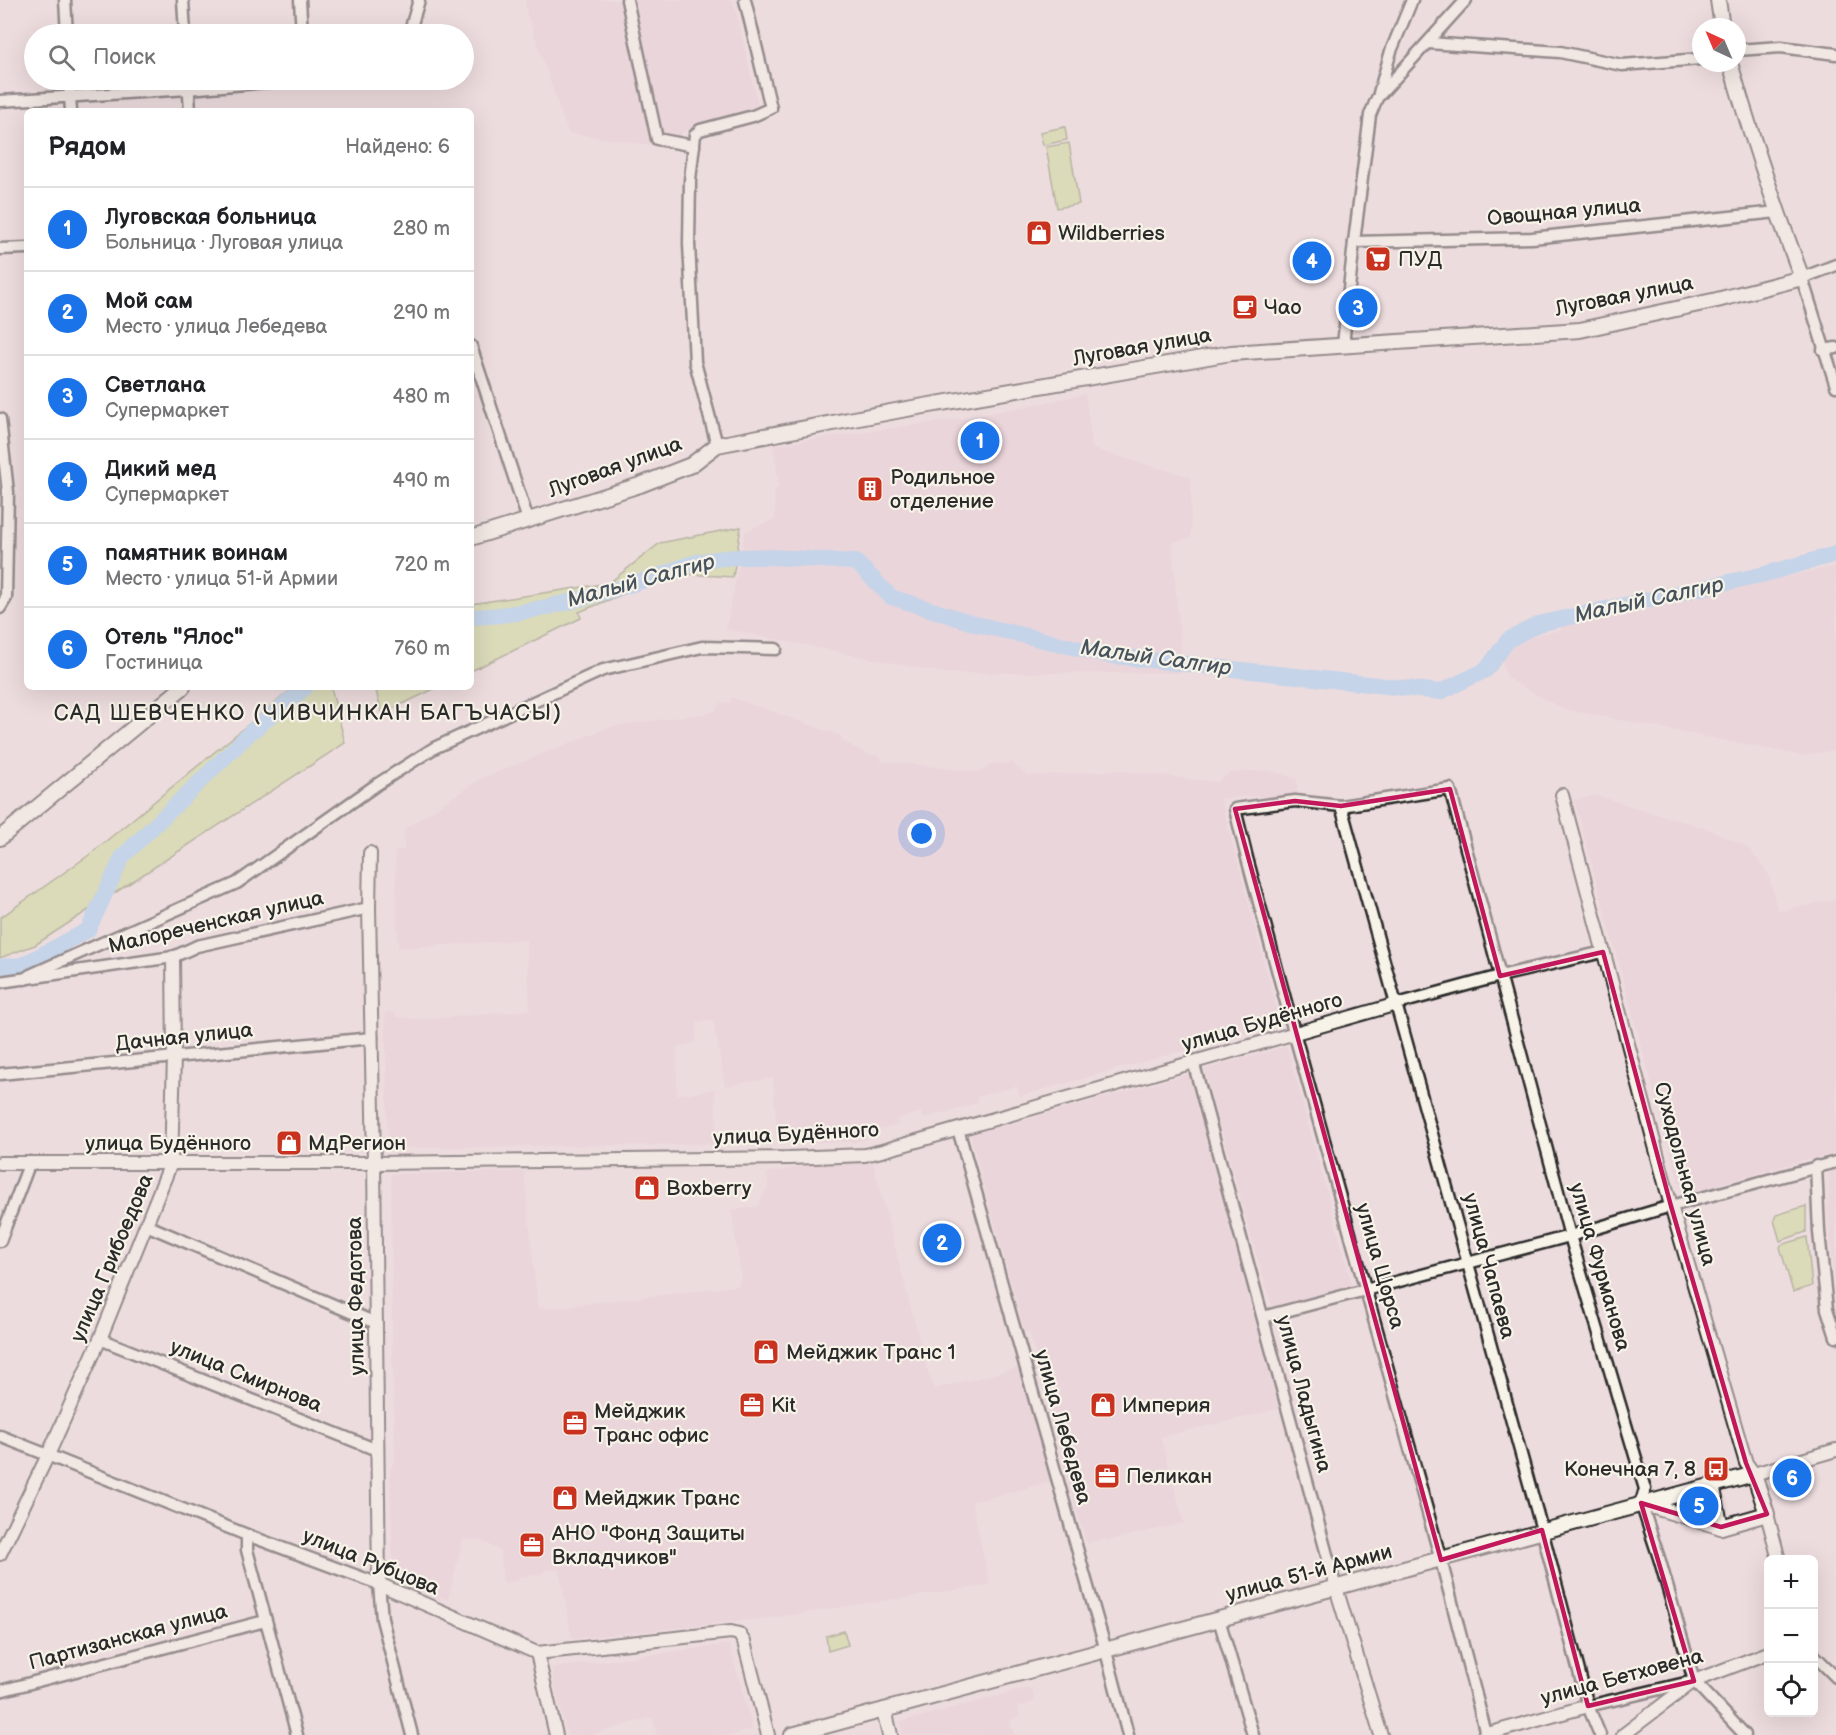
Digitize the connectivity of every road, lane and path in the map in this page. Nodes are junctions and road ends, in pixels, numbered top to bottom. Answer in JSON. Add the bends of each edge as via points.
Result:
{"nodes":[{"id":1,"x":65,"y":0,"type":"edge"},
{"id":2,"x":183,"y":0,"type":"edge"},
{"id":3,"x":300,"y":0,"type":"edge"},
{"id":4,"x":419,"y":0,"type":"edge"},
{"id":5,"x":627,"y":0,"type":"edge"},
{"id":6,"x":745,"y":0,"type":"edge"},
{"id":7,"x":1412,"y":0,"type":"edge"},
{"id":8,"x":1466,"y":0,"type":"edge"},
{"id":9,"x":1718,"y":0,"type":"edge"},
{"id":10,"x":1721,"y":18,"type":"edge"},
{"id":11,"x":66,"y":24,"type":"edge"},
{"id":12,"x":184,"y":24,"type":"edge"},
{"id":13,"x":301,"y":24,"type":"edge"},
{"id":14,"x":413,"y":24,"type":"edge"},
{"id":15,"x":1428,"y":43,"type":"junction"},
{"id":16,"x":1746,"y":49,"type":"edge"},
{"id":17,"x":1836,"y":54,"type":"edge"},
{"id":18,"x":1692,"y":60,"type":"edge"},
{"id":19,"x":1733,"y":72,"type":"edge"},
{"id":20,"x":70,"y":90,"type":"edge"},
{"id":21,"x":129,"y":90,"type":"edge"},
{"id":22,"x":188,"y":90,"type":"edge"},
{"id":23,"x":70,"y":96,"type":"junction"},
{"id":24,"x":1377,"y":98,"type":"junction"},
{"id":25,"x":0,"y":101,"type":"edge"},
{"id":26,"x":71,"y":108,"type":"edge"},
{"id":27,"x":190,"y":108,"type":"edge"},
{"id":28,"x":694,"y":146,"type":"junction"},
{"id":29,"x":1777,"y":212,"type":"junction"},
{"id":30,"x":1354,"y":242,"type":"junction"},
{"id":31,"x":24,"y":248,"type":"edge"},
{"id":32,"x":0,"y":249,"type":"edge"},
{"id":33,"x":1836,"y":265,"type":"edge"},
{"id":34,"x":1802,"y":278,"type":"junction"},
{"id":35,"x":1343,"y":345,"type":"junction"},
{"id":36,"x":1836,"y":348,"type":"edge"},
{"id":37,"x":1823,"y":350,"type":"junction"},
{"id":38,"x":474,"y":355,"type":"edge"},
{"id":39,"x":1836,"y":386,"type":"edge"},
{"id":40,"x":0,"y":420,"type":"edge"},
{"id":41,"x":717,"y":445,"type":"junction"},
{"id":42,"x":4,"y":492,"type":"edge"},
{"id":43,"x":528,"y":520,"type":"junction"},
{"id":44,"x":474,"y":537,"type":"edge"},
{"id":45,"x":0,"y":608,"type":"edge"},
{"id":46,"x":776,"y":649,"type":"dead end"},
{"id":47,"x":179,"y":690,"type":"edge"},
{"id":48,"x":1562,"y":795,"type":"dead end"},
{"id":49,"x":1341,"y":806,"type":"junction"},
{"id":50,"x":0,"y":838,"type":"edge"},
{"id":51,"x":370,"y":853,"type":"dead end"},
{"id":52,"x":369,"y":908,"type":"junction"},
{"id":53,"x":1603,"y":952,"type":"junction"},
{"id":54,"x":173,"y":957,"type":"junction"},
{"id":55,"x":1500,"y":976,"type":"junction"},
{"id":56,"x":26,"y":979,"type":"junction"},
{"id":57,"x":0,"y":982,"type":"edge"},
{"id":58,"x":1397,"y":1004,"type":"junction"},
{"id":59,"x":1294,"y":1033,"type":"junction"},
{"id":60,"x":372,"y":1038,"type":"junction"},
{"id":61,"x":174,"y":1057,"type":"junction"},
{"id":62,"x":1192,"y":1061,"type":"junction"},
{"id":63,"x":0,"y":1074,"type":"edge"},
{"id":64,"x":958,"y":1129,"type":"junction"},
{"id":65,"x":30,"y":1162,"type":"junction"},
{"id":66,"x":1836,"y":1162,"type":"edge"},
{"id":67,"x":0,"y":1163,"type":"edge"},
{"id":68,"x":171,"y":1163,"type":"junction"},
{"id":69,"x":374,"y":1163,"type":"junction"},
{"id":70,"x":1816,"y":1166,"type":"junction"},
{"id":71,"x":1671,"y":1206,"type":"junction"},
{"id":72,"x":146,"y":1225,"type":"junction"},
{"id":73,"x":1570,"y":1236,"type":"junction"},
{"id":74,"x":0,"y":1241,"type":"edge"},
{"id":75,"x":1468,"y":1263,"type":"junction"},
{"id":76,"x":1367,"y":1291,"type":"junction"},
{"id":77,"x":1263,"y":1317,"type":"junction"},
{"id":78,"x":376,"y":1323,"type":"junction"},
{"id":79,"x":1836,"y":1337,"type":"edge"},
{"id":80,"x":100,"y":1339,"type":"junction"},
{"id":81,"x":0,"y":1436,"type":"edge"},
{"id":82,"x":377,"y":1450,"type":"junction"},
{"id":83,"x":1836,"y":1450,"type":"edge"},
{"id":84,"x":48,"y":1455,"type":"junction"},
{"id":85,"x":1754,"y":1474,"type":"junction"},
{"id":86,"x":1712,"y":1485,"type":"junction"},
{"id":87,"x":1641,"y":1503,"type":"junction"},
{"id":88,"x":1767,"y":1514,"type":"junction"},
{"id":89,"x":1721,"y":1527,"type":"junction"},
{"id":90,"x":1542,"y":1530,"type":"junction"},
{"id":91,"x":247,"y":1535,"type":"junction"},
{"id":92,"x":0,"y":1554,"type":"edge"},
{"id":93,"x":1778,"y":1555,"type":"edge"},
{"id":94,"x":1441,"y":1560,"type":"junction"},
{"id":95,"x":379,"y":1584,"type":"junction"},
{"id":96,"x":1336,"y":1588,"type":"junction"},
{"id":97,"x":1219,"y":1619,"type":"junction"},
{"id":98,"x":265,"y":1621,"type":"junction"},
{"id":99,"x":1105,"y":1650,"type":"junction"},
{"id":100,"x":537,"y":1653,"type":"junction"},
{"id":101,"x":1764,"y":1655,"type":"edge"},
{"id":102,"x":1818,"y":1659,"type":"edge"},
{"id":103,"x":1836,"y":1677,"type":"edge"},
{"id":104,"x":1694,"y":1681,"type":"junction"},
{"id":105,"x":0,"y":1691,"type":"edge"},
{"id":106,"x":1588,"y":1706,"type":"junction"},
{"id":107,"x":884,"y":1710,"type":"junction"},
{"id":108,"x":297,"y":1735,"type":"edge"},
{"id":109,"x":412,"y":1735,"type":"edge"},
{"id":110,"x":556,"y":1735,"type":"edge"},
{"id":111,"x":768,"y":1735,"type":"edge"},
{"id":112,"x":792,"y":1735,"type":"edge"},
{"id":113,"x":890,"y":1735,"type":"edge"},
{"id":114,"x":1128,"y":1735,"type":"edge"},
{"id":115,"x":1253,"y":1735,"type":"edge"},
{"id":116,"x":1381,"y":1735,"type":"edge"},
{"id":117,"x":1485,"y":1735,"type":"edge"},
{"id":118,"x":1600,"y":1735,"type":"edge"},
{"id":119,"x":1623,"y":1735,"type":"edge"},
{"id":120,"x":1745,"y":1735,"type":"edge"}],
"edges":[{"from":1,"to":11,"type":"street"},
{"from":2,"to":12,"type":"street"},
{"from":3,"to":13,"type":"street"},
{"from":4,"to":14,"type":"street"},
{"from":5,"to":28,"type":"street","via":[[657,139]]},
{"from":6,"to":28,"type":"street","via":[[771,108],[700,130]]},
{"from":7,"to":24,"type":"street"},
{"from":8,"to":15,"type":"street"},
{"from":9,"to":10,"type":"main road"},
{"from":15,"to":18,"type":"street","via":[[1560,52],[1622,64]]},
{"from":15,"to":24,"type":"street"},
{"from":16,"to":17,"type":"street","via":[[1780,47]]},
{"from":19,"to":29,"type":"main road"},
{"from":20,"to":23,"type":"street"},
{"from":21,"to":23,"type":"street"},
{"from":22,"to":27,"type":"street"},
{"from":23,"to":25,"type":"street"},
{"from":23,"to":26,"type":"street"},
{"from":24,"to":30,"type":"street","via":[[1370,115]]},
{"from":28,"to":41,"type":"street","via":[[689,243],[694,362]]},
{"from":29,"to":30,"type":"street","name":"Овощная улица","via":[[1532,238]]},
{"from":29,"to":34,"type":"main road"},
{"from":30,"to":35,"type":"street"},
{"from":31,"to":32,"type":"street"},
{"from":33,"to":34,"type":"street","name":"Луговая улица"},
{"from":34,"to":35,"type":"main road","name":"Луговая улица","via":[[1580,330]]},
{"from":34,"to":37,"type":"street"},
{"from":35,"to":41,"type":"main road","name":"Луговая улица","via":[[1231,353]]},
{"from":36,"to":37,"type":"street"},
{"from":37,"to":39,"type":"street"},
{"from":38,"to":43,"type":"street"},
{"from":40,"to":42,"type":"street"},
{"from":41,"to":43,"type":"main road","name":"Луговая улица","via":[[691,465]]},
{"from":42,"to":45,"type":"street","via":[[6,598]]},
{"from":43,"to":44,"type":"main road","name":"Луговая улица"},
{"from":46,"to":56,"type":"street","via":[[702,647],[603,670],[434,748],[237,883]]},
{"from":47,"to":50,"type":"main road"},
{"from":48,"to":53,"type":"street","name":"Суходольная улица"},
{"from":49,"to":55,"type":"street","name":"улица Фурманова","via":[[1450,789]]},
{"from":49,"to":58,"type":"street","name":"улица Чапаева"},
{"from":49,"to":59,"type":"street","name":"улица Щорса","via":[[1295,801],[1235,809]]},
{"from":51,"to":52,"type":"street","name":"улица Федотова"},
{"from":52,"to":54,"type":"street","name":"Малореченская улица","via":[[197,946]]},
{"from":52,"to":60,"type":"street","name":"улица Федотова"},
{"from":53,"to":55,"type":"street","name":"улица Будённого"},
{"from":53,"to":71,"type":"street","name":"Суходольная улица"},
{"from":54,"to":56,"type":"street","name":"Малореченская улица"},
{"from":54,"to":61,"type":"street","name":"улица Грибоедова"},
{"from":55,"to":58,"type":"street","name":"улица Будённого"},
{"from":55,"to":73,"type":"street","name":"улица Фурманова"},
{"from":56,"to":57,"type":"street","name":"Малореченская улица"},
{"from":58,"to":59,"type":"street","name":"улица Будённого"},
{"from":58,"to":75,"type":"street","name":"улица Чапаева"},
{"from":59,"to":62,"type":"street","name":"улица Будённого"},
{"from":59,"to":76,"type":"street","name":"улица Щорса"},
{"from":60,"to":61,"type":"street","name":"Дачная улица"},
{"from":60,"to":69,"type":"street","name":"улица Федотова"},
{"from":61,"to":63,"type":"street","name":"Дачная улица"},
{"from":61,"to":68,"type":"street","name":"улица Грибоедова"},
{"from":62,"to":64,"type":"street","name":"улица Будённого"},
{"from":62,"to":77,"type":"street","name":"улица Ладыгина"},
{"from":64,"to":69,"type":"street","name":"улица Будённого","via":[[865,1155]]},
{"from":64,"to":99,"type":"street","name":"улица Лебедева"},
{"from":65,"to":67,"type":"street","name":"улица Будённого"},
{"from":65,"to":68,"type":"street","name":"улица Будённого"},
{"from":65,"to":74,"type":"street"},
{"from":66,"to":70,"type":"street"},
{"from":68,"to":69,"type":"street","name":"улица Будённого"},
{"from":68,"to":72,"type":"street","name":"улица Грибоедова"},
{"from":69,"to":78,"type":"street","name":"улица Федотова"},
{"from":70,"to":71,"type":"street"},
{"from":70,"to":79,"type":"street","via":[[1827,1309]]},
{"from":71,"to":73,"type":"street"},
{"from":71,"to":85,"type":"street","name":"Суходольная улица","via":[[1746,1463]]},
{"from":72,"to":78,"type":"street"},
{"from":72,"to":80,"type":"street","name":"улица Грибоедова"},
{"from":73,"to":75,"type":"street"},
{"from":73,"to":87,"type":"street","name":"улица Фурманова","via":[[1645,1490]]},
{"from":75,"to":76,"type":"street"},
{"from":75,"to":90,"type":"street","name":"улица Чапаева"},
{"from":76,"to":77,"type":"street"},
{"from":76,"to":94,"type":"street","name":"улица Щорса"},
{"from":77,"to":96,"type":"street","name":"улица Ладыгина"},
{"from":78,"to":82,"type":"street","name":"улица Федотова"},
{"from":80,"to":82,"type":"street","name":"улица Смирнова"},
{"from":80,"to":84,"type":"street","name":"улица Грибоедова"},
{"from":81,"to":84,"type":"street","name":"улица Рубцова"},
{"from":82,"to":95,"type":"street","name":"улица Федотова"},
{"from":83,"to":85,"type":"street","name":"улица 51-й Армии"},
{"from":84,"to":91,"type":"street","name":"улица Рубцова"},
{"from":84,"to":92,"type":"street","name":"улица Грибоедова"},
{"from":85,"to":86,"type":"main road","name":"улица 51-й Армии"},
{"from":85,"to":88,"type":"main road","name":"Суходольная улица"},
{"from":86,"to":87,"type":"main road","name":"улица 51-й Армии"},
{"from":86,"to":89,"type":"main road"},
{"from":87,"to":89,"type":"main road"},
{"from":87,"to":90,"type":"main road","name":"улица 51-й Армии"},
{"from":87,"to":104,"type":"street","name":"улица Фурманова"},
{"from":88,"to":89,"type":"main road"},
{"from":88,"to":93,"type":"street","name":"Суходольная улица"},
{"from":90,"to":94,"type":"main road","name":"улица 51-й Армии"},
{"from":90,"to":106,"type":"street","name":"улица Чапаева"},
{"from":91,"to":95,"type":"street","name":"улица Рубцова"},
{"from":91,"to":98,"type":"street","via":[[247,1550]]},
{"from":94,"to":96,"type":"main road","name":"улица 51-й Армии"},
{"from":94,"to":117,"type":"street","name":"улица Щорса"},
{"from":95,"to":100,"type":"street","name":"улица Рубцова"},
{"from":95,"to":109,"type":"street","name":"улица Федотова","via":[[382,1619]]},
{"from":96,"to":97,"type":"main road","name":"улица 51-й Армии"},
{"from":96,"to":116,"type":"street","name":"улица Ладыгина"},
{"from":97,"to":99,"type":"main road","name":"улица 51-й Армии"},
{"from":97,"to":115,"type":"street"},
{"from":98,"to":105,"type":"street","name":"Партизанская улица"},
{"from":98,"to":108,"type":"street"},
{"from":99,"to":107,"type":"main road","name":"улица 51-й Армии"},
{"from":99,"to":114,"type":"street","name":"улица Лебедева"},
{"from":100,"to":110,"type":"street"},
{"from":100,"to":111,"type":"street","name":"улица Рубцова","via":[[739,1634]]},
{"from":101,"to":104,"type":"street","name":"улица Бетховена"},
{"from":102,"to":103,"type":"street"},
{"from":104,"to":106,"type":"street","name":"улица Бетховена"},
{"from":104,"to":119,"type":"street"},
{"from":104,"to":120,"type":"street","name":"улица Фурманова"},
{"from":106,"to":117,"type":"street","name":"улица Бетховена"},
{"from":106,"to":118,"type":"street","name":"улица Чапаева"},
{"from":107,"to":112,"type":"main road","name":"улица 51-й Армии"},
{"from":107,"to":113,"type":"main road"}]}
